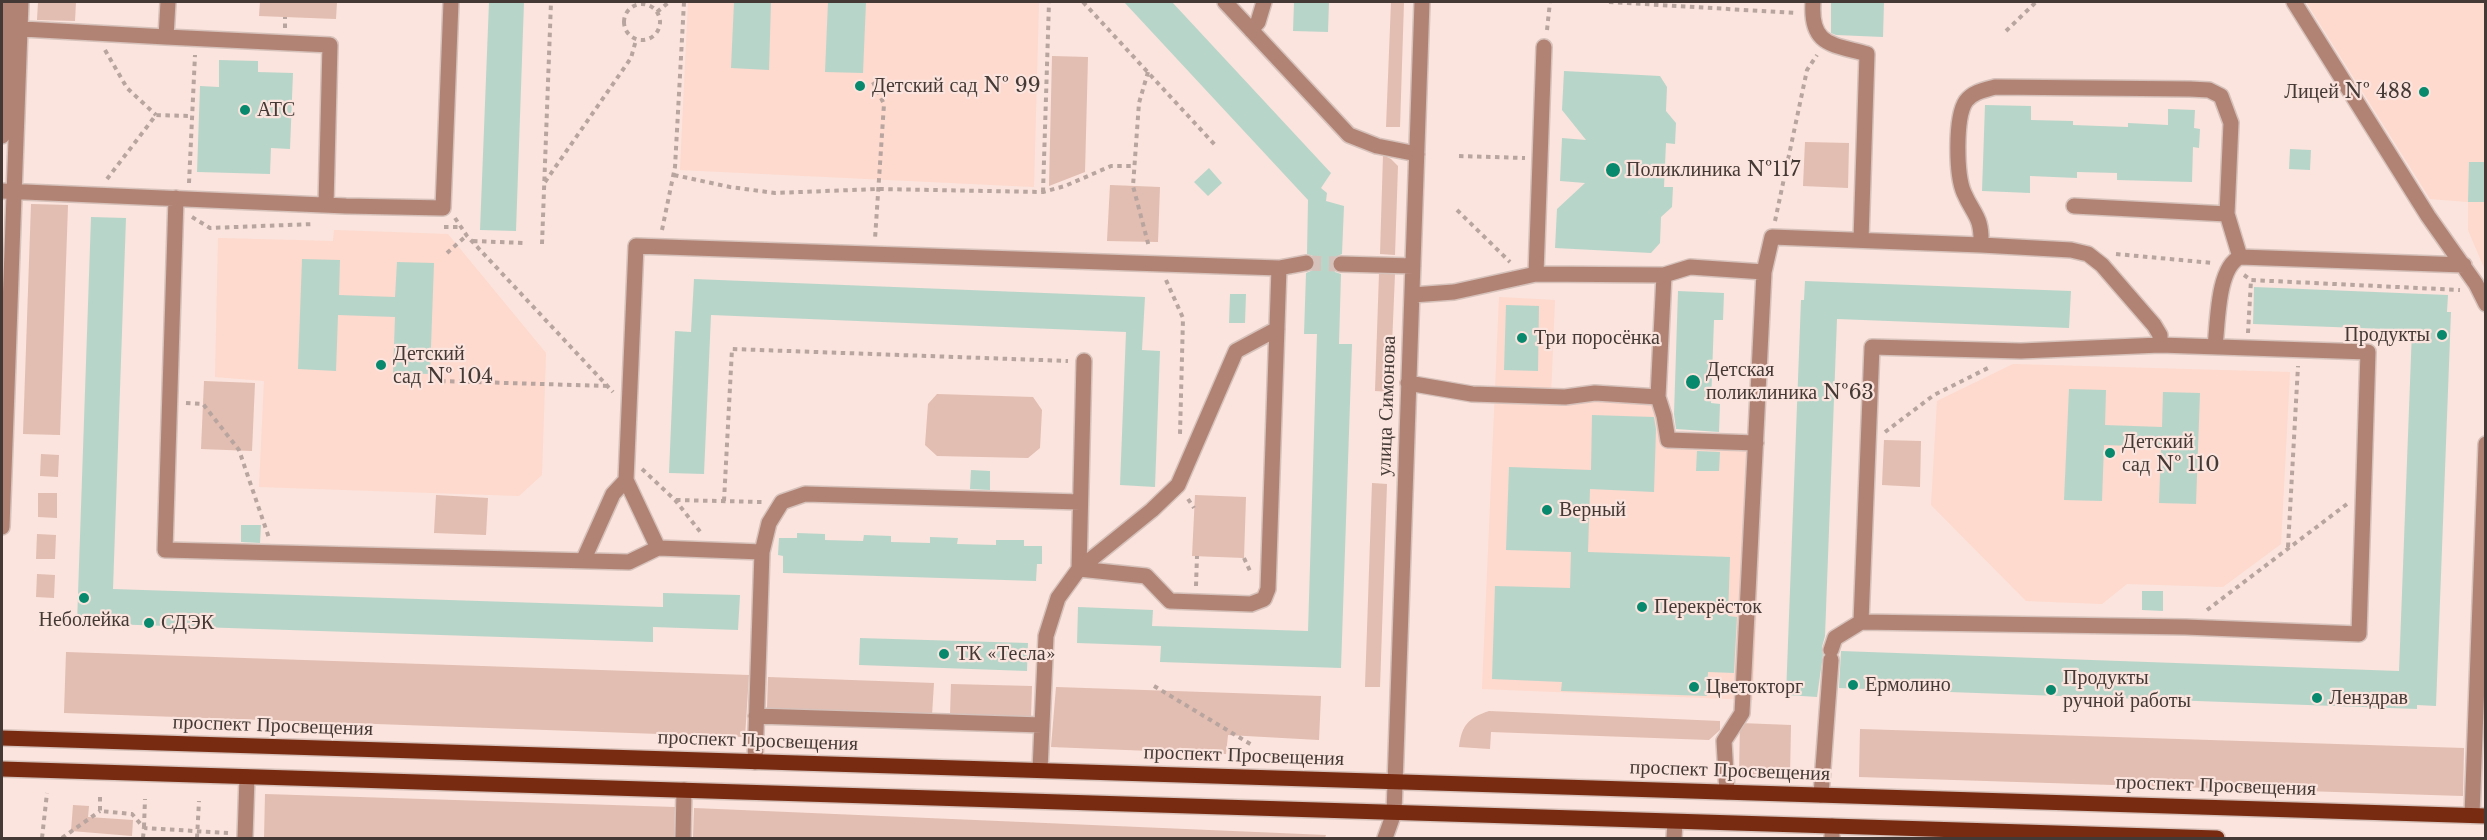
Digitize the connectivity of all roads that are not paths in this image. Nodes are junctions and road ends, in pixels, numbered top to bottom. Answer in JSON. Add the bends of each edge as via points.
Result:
{"nodes":[{"id":1,"x":6,"y":2,"type":"edge"},
{"id":2,"x":21,"y":2,"type":"edge"},
{"id":3,"x":168,"y":2,"type":"edge"},
{"id":4,"x":451,"y":2,"type":"edge"},
{"id":5,"x":1225,"y":2,"type":"edge"},
{"id":6,"x":1264,"y":2,"type":"edge"},
{"id":7,"x":1422,"y":2,"type":"edge"},
{"id":8,"x":2294,"y":2,"type":"edge"},
{"id":9,"x":1812,"y":8,"type":"edge"},
{"id":10,"x":12,"y":28,"type":"junction"},
{"id":11,"x":1251,"y":30,"type":"junction"},
{"id":12,"x":166,"y":37,"type":"junction"},
{"id":13,"x":1544,"y":47,"type":"road end"},
{"id":14,"x":2,"y":136,"type":"edge"},
{"id":15,"x":1417,"y":154,"type":"junction"},
{"id":16,"x":8,"y":191,"type":"edge"},
{"id":17,"x":182,"y":198,"type":"junction"},
{"id":18,"x":326,"y":206,"type":"junction"},
{"id":19,"x":2074,"y":206,"type":"dead end"},
{"id":20,"x":2227,"y":214,"type":"junction"},
{"id":21,"x":1862,"y":240,"type":"junction"},
{"id":22,"x":1981,"y":244,"type":"junction"},
{"id":23,"x":2235,"y":261,"type":"junction"},
{"id":24,"x":1306,"y":263,"type":"tunnel mouth"},
{"id":25,"x":1341,"y":264,"type":"tunnel mouth"},
{"id":26,"x":2464,"y":265,"type":"junction"},
{"id":27,"x":1413,"y":266,"type":"junction"},
{"id":28,"x":1279,"y":268,"type":"junction"},
{"id":29,"x":1764,"y":272,"type":"junction"},
{"id":30,"x":1530,"y":275,"type":"junction"},
{"id":31,"x":1664,"y":275,"type":"junction"},
{"id":32,"x":1412,"y":295,"type":"junction"},
{"id":33,"x":2485,"y":303,"type":"edge"},
{"id":34,"x":1277,"y":329,"type":"junction"},
{"id":35,"x":2160,"y":345,"type":"junction"},
{"id":36,"x":2215,"y":346,"type":"junction"},
{"id":37,"x":1084,"y":361,"type":"road end"},
{"id":38,"x":1408,"y":383,"type":"junction"},
{"id":39,"x":1658,"y":397,"type":"junction"},
{"id":40,"x":1756,"y":443,"type":"junction"},
{"id":41,"x":2486,"y":444,"type":"edge"},
{"id":42,"x":626,"y":480,"type":"junction"},
{"id":43,"x":1080,"y":502,"type":"junction"},
{"id":44,"x":2,"y":527,"type":"edge"},
{"id":45,"x":658,"y":548,"type":"junction"},
{"id":46,"x":762,"y":552,"type":"junction"},
{"id":47,"x":583,"y":561,"type":"junction"},
{"id":48,"x":1079,"y":569,"type":"junction"},
{"id":49,"x":1861,"y":622,"type":"junction"},
{"id":50,"x":756,"y":716,"type":"junction"},
{"id":51,"x":1042,"y":725,"type":"junction"},
{"id":52,"x":2,"y":738,"type":"edge"},
{"id":53,"x":755,"y":762,"type":"junction"},
{"id":54,"x":2,"y":769,"type":"edge"},
{"id":55,"x":1040,"y":770,"type":"junction"},
{"id":56,"x":247,"y":777,"type":"junction"},
{"id":57,"x":1395,"y":782,"type":"junction"},
{"id":58,"x":684,"y":790,"type":"junction"},
{"id":59,"x":1727,"y":792,"type":"junction"},
{"id":60,"x":1821,"y":795,"type":"junction"},
{"id":61,"x":1394,"y":813,"type":"junction"},
{"id":62,"x":2479,"y":816,"type":"edge"},
{"id":63,"x":1675,"y":822,"type":"junction"},
{"id":64,"x":1832,"y":832,"type":"edge"},
{"id":65,"x":1988,"y":835,"type":"edge"},
{"id":66,"x":238,"y":836,"type":"edge"},
{"id":67,"x":2052,"y":836,"type":"edge"},
{"id":68,"x":683,"y":838,"type":"edge"},
{"id":69,"x":1385,"y":838,"type":"edge"},
{"id":70,"x":1674,"y":838,"type":"edge"},
{"id":71,"x":2217,"y":838,"type":"edge"}],
"edges":[{"from":1,"to":10,"type":"street"},
{"from":2,"to":10,"type":"street"},
{"from":3,"to":12,"type":"street"},
{"from":4,"to":18,"type":"street","via":[[443,208]]},
{"from":5,"to":11,"type":"street"},
{"from":6,"to":11,"type":"street"},
{"from":7,"to":15,"type":"street","name":"улица Симонова"},
{"from":8,"to":26,"type":"street","via":[[2428,216]]},
{"from":9,"to":21,"type":"street","via":[[1816,31],[1826,42],[1867,54]]},
{"from":10,"to":12,"type":"street"},
{"from":10,"to":14,"type":"street"},
{"from":10,"to":16,"type":"street"},
{"from":11,"to":15,"type":"street","via":[[1349,135],[1377,146]]},
{"from":12,"to":18,"type":"street","via":[[330,45]]},
{"from":13,"to":30,"type":"street","via":[[1541,158]]},
{"from":15,"to":27,"type":"street","name":"улица Симонова"},
{"from":16,"to":17,"type":"street"},
{"from":16,"to":44,"type":"street"},
{"from":17,"to":18,"type":"street"},
{"from":17,"to":47,"type":"street","via":[[165,550]]},
{"from":19,"to":20,"type":"street"},
{"from":20,"to":22,"type":"street","via":[[2230,123],[2221,96],[2209,90],[2190,89],[1995,87],[1979,91],[1967,100],[1960,114],[1959,174],[1964,193],[1978,215]]},
{"from":20,"to":23,"type":"street"},
{"from":21,"to":22,"type":"street"},
{"from":21,"to":29,"type":"street","via":[[1772,237]]},
{"from":22,"to":35,"type":"street","via":[[2088,254],[2154,325]]},
{"from":23,"to":26,"type":"street"},
{"from":23,"to":36,"type":"street","via":[[2223,280]]},
{"from":24,"to":28,"type":"street"},
{"from":25,"to":27,"type":"street"},
{"from":26,"to":33,"type":"street"},
{"from":27,"to":32,"type":"street","name":"улица Симонова"},
{"from":28,"to":34,"type":"street"},
{"from":28,"to":42,"type":"street","via":[[636,246]]},
{"from":29,"to":31,"type":"street","via":[[1690,267]]},
{"from":29,"to":40,"type":"street"},
{"from":30,"to":31,"type":"street"},
{"from":30,"to":32,"type":"street","via":[[1454,292]]},
{"from":31,"to":39,"type":"street"},
{"from":32,"to":38,"type":"street","name":"улица Симонова"},
{"from":34,"to":48,"type":"street","via":[[1236,351],[1178,485]]},
{"from":34,"to":48,"type":"street","via":[[1268,590],[1264,599],[1251,604],[1170,601],[1146,576]]},
{"from":35,"to":36,"type":"street"},
{"from":35,"to":49,"type":"street","via":[[2020,351],[1872,347]]},
{"from":36,"to":49,"type":"street","via":[[2368,352],[2359,634]]},
{"from":37,"to":43,"type":"street"},
{"from":38,"to":39,"type":"street","via":[[1472,394]]},
{"from":38,"to":57,"type":"street","name":"улица Симонова"},
{"from":39,"to":40,"type":"street","via":[[1668,440]]},
{"from":40,"to":59,"type":"street","via":[[1742,713],[1724,741]]},
{"from":41,"to":62,"type":"street"},
{"from":42,"to":45,"type":"street"},
{"from":42,"to":47,"type":"street","via":[[613,494]]},
{"from":43,"to":46,"type":"street","via":[[805,494],[782,502],[769,523]]},
{"from":43,"to":48,"type":"street"},
{"from":45,"to":46,"type":"street"},
{"from":45,"to":47,"type":"street","via":[[629,562]]},
{"from":46,"to":50,"type":"street"},
{"from":48,"to":51,"type":"street","via":[[1058,598],[1046,636]]},
{"from":49,"to":60,"type":"street","via":[[1835,638],[1831,655]]},
{"from":50,"to":51,"type":"street"},
{"from":50,"to":53,"type":"street"},
{"from":51,"to":55,"type":"street"},
{"from":52,"to":53,"type":"main road","name":"проспект Просвещения"},
{"from":53,"to":55,"type":"main road","name":"проспект Просвещения"},
{"from":54,"to":56,"type":"main road"},
{"from":55,"to":57,"type":"main road","name":"проспект Просвещения"},
{"from":56,"to":58,"type":"main road"},
{"from":56,"to":66,"type":"street"},
{"from":57,"to":59,"type":"main road","name":"проспект Просвещения"},
{"from":57,"to":61,"type":"street","name":"улица Симонова"},
{"from":58,"to":61,"type":"main road"},
{"from":58,"to":68,"type":"street"},
{"from":59,"to":60,"type":"main road","name":"проспект Просвещения"},
{"from":60,"to":62,"type":"main road","name":"проспект Просвещения"},
{"from":61,"to":63,"type":"main road"},
{"from":61,"to":69,"type":"street","name":"улица Симонова"},
{"from":63,"to":64,"type":"main road"},
{"from":63,"to":70,"type":"street"},
{"from":64,"to":65,"type":"main road"},
{"from":65,"to":67,"type":"main road"},
{"from":67,"to":71,"type":"main road"}]}
